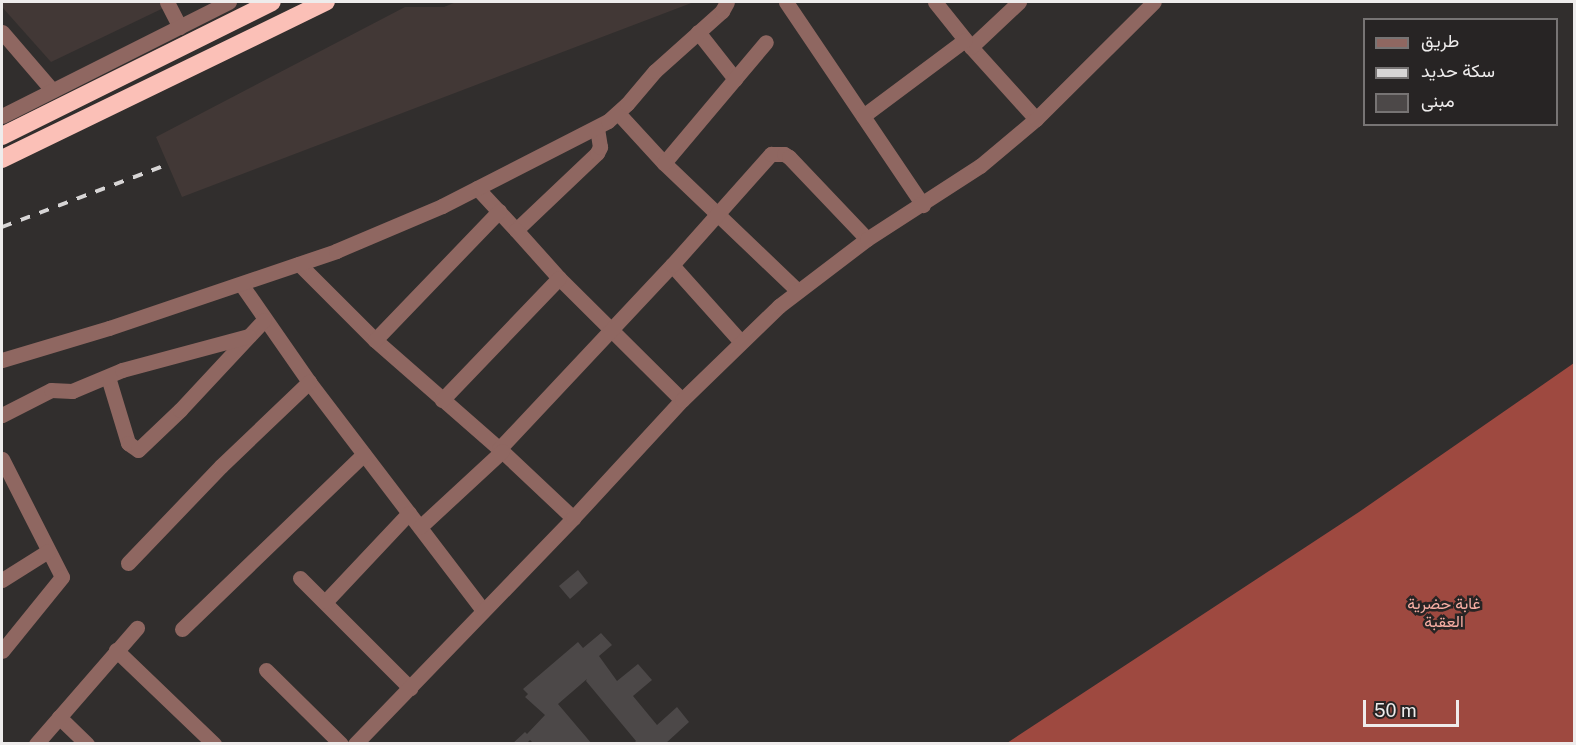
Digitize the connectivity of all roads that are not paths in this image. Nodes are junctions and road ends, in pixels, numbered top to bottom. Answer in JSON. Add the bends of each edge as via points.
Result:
{"nodes":[{"id":1,"x":167,"y":2,"type":"edge"},
{"id":2,"x":229,"y":2,"type":"edge"},
{"id":3,"x":272,"y":2,"type":"edge"},
{"id":4,"x":326,"y":2,"type":"edge"},
{"id":5,"x":727,"y":2,"type":"edge"},
{"id":6,"x":786,"y":2,"type":"edge"},
{"id":7,"x":935,"y":2,"type":"edge"},
{"id":8,"x":1018,"y":2,"type":"edge"},
{"id":9,"x":1154,"y":2,"type":"edge"},
{"id":10,"x":180,"y":27,"type":"junction"},
{"id":11,"x":698,"y":32,"type":"junction"},
{"id":12,"x":5,"y":40,"type":"edge"},
{"id":13,"x":766,"y":42,"type":"dead end"},
{"id":14,"x":968,"y":44,"type":"junction"},
{"id":15,"x":735,"y":79,"type":"junction"},
{"id":16,"x":52,"y":90,"type":"junction"},
{"id":17,"x":618,"y":112,"type":"junction"},
{"id":18,"x":2,"y":116,"type":"edge"},
{"id":19,"x":863,"y":116,"type":"junction"},
{"id":20,"x":1036,"y":119,"type":"junction"},
{"id":21,"x":597,"y":129,"type":"junction"},
{"id":22,"x":2,"y":136,"type":"edge"},
{"id":23,"x":2,"y":159,"type":"edge"},
{"id":24,"x":664,"y":163,"type":"junction"},
{"id":25,"x":477,"y":188,"type":"junction"},
{"id":26,"x":923,"y":205,"type":"junction"},
{"id":27,"x":499,"y":211,"type":"junction"},
{"id":28,"x":719,"y":215,"type":"junction"},
{"id":29,"x":516,"y":230,"type":"junction"},
{"id":30,"x":867,"y":239,"type":"junction"},
{"id":31,"x":299,"y":264,"type":"junction"},
{"id":32,"x":672,"y":265,"type":"junction"},
{"id":33,"x":560,"y":278,"type":"junction"},
{"id":34,"x":241,"y":284,"type":"junction"},
{"id":35,"x":797,"y":290,"type":"junction"},
{"id":36,"x":264,"y":320,"type":"junction"},
{"id":37,"x":612,"y":329,"type":"junction"},
{"id":38,"x":249,"y":336,"type":"junction"},
{"id":39,"x":375,"y":340,"type":"junction"},
{"id":40,"x":741,"y":342,"type":"junction"},
{"id":41,"x":2,"y":360,"type":"edge"},
{"id":42,"x":108,"y":377,"type":"junction"},
{"id":43,"x":309,"y":382,"type":"junction"},
{"id":44,"x":442,"y":400,"type":"junction"},
{"id":45,"x":682,"y":400,"type":"junction"},
{"id":46,"x":2,"y":415,"type":"edge"},
{"id":47,"x":500,"y":450,"type":"junction"},
{"id":48,"x":364,"y":454,"type":"junction"},
{"id":49,"x":2,"y":459,"type":"edge"},
{"id":50,"x":6,"y":479,"type":"edge"},
{"id":51,"x":409,"y":513,"type":"junction"},
{"id":52,"x":573,"y":518,"type":"junction"},
{"id":53,"x":420,"y":527,"type":"junction"},
{"id":54,"x":48,"y":551,"type":"junction"},
{"id":55,"x":128,"y":563,"type":"dead end"},
{"id":56,"x":300,"y":578,"type":"dead end"},
{"id":57,"x":2,"y":580,"type":"edge"},
{"id":58,"x":326,"y":601,"type":"junction"},
{"id":59,"x":483,"y":610,"type":"junction"},
{"id":60,"x":137,"y":628,"type":"dead end"},
{"id":61,"x":182,"y":629,"type":"dead end"},
{"id":62,"x":116,"y":650,"type":"junction"},
{"id":63,"x":2,"y":651,"type":"edge"},
{"id":64,"x":266,"y":670,"type":"dead end"},
{"id":65,"x":410,"y":687,"type":"junction"},
{"id":66,"x":59,"y":717,"type":"junction"},
{"id":67,"x":36,"y":744,"type":"edge"},
{"id":68,"x":87,"y":744,"type":"edge"},
{"id":69,"x":214,"y":744,"type":"edge"},
{"id":70,"x":341,"y":744,"type":"edge"},
{"id":71,"x":355,"y":744,"type":"edge"}],
"edges":[{"from":1,"to":10,"type":"street"},
{"from":2,"to":10,"type":"street"},
{"from":3,"to":22,"type":"highway"},
{"from":4,"to":23,"type":"highway"},
{"from":5,"to":11,"type":"street"},
{"from":6,"to":19,"type":"street"},
{"from":7,"to":14,"type":"street"},
{"from":8,"to":14,"type":"street"},
{"from":9,"to":20,"type":"street"},
{"from":10,"to":16,"type":"street"},
{"from":11,"to":15,"type":"street"},
{"from":11,"to":17,"type":"street"},
{"from":12,"to":16,"type":"street"},
{"from":13,"to":15,"type":"street"},
{"from":14,"to":19,"type":"street"},
{"from":14,"to":20,"type":"street"},
{"from":15,"to":24,"type":"street"},
{"from":16,"to":18,"type":"street"},
{"from":17,"to":21,"type":"street"},
{"from":17,"to":24,"type":"street"},
{"from":19,"to":26,"type":"street"},
{"from":20,"to":26,"type":"street","via":[[981,166]]},
{"from":21,"to":25,"type":"street"},
{"from":21,"to":29,"type":"street","via":[[597,153]]},
{"from":24,"to":28,"type":"street"},
{"from":25,"to":27,"type":"street"},
{"from":25,"to":31,"type":"street","via":[[407,222]]},
{"from":26,"to":30,"type":"street"},
{"from":27,"to":29,"type":"street"},
{"from":27,"to":39,"type":"street"},
{"from":28,"to":30,"type":"street","via":[[771,154],[783,154]]},
{"from":28,"to":32,"type":"street"},
{"from":28,"to":35,"type":"street"},
{"from":29,"to":33,"type":"street"},
{"from":30,"to":35,"type":"street"},
{"from":31,"to":34,"type":"street"},
{"from":31,"to":39,"type":"street"},
{"from":32,"to":37,"type":"street"},
{"from":32,"to":40,"type":"street"},
{"from":33,"to":37,"type":"street"},
{"from":33,"to":44,"type":"street"},
{"from":34,"to":36,"type":"street"},
{"from":34,"to":41,"type":"street"},
{"from":35,"to":40,"type":"street"},
{"from":36,"to":38,"type":"street"},
{"from":36,"to":43,"type":"street"},
{"from":37,"to":45,"type":"street"},
{"from":37,"to":47,"type":"street"},
{"from":38,"to":42,"type":"street"},
{"from":38,"to":42,"type":"street","via":[[138,450],[128,443]]},
{"from":39,"to":44,"type":"street"},
{"from":40,"to":45,"type":"street"},
{"from":42,"to":46,"type":"street","via":[[72,391],[44,393]]},
{"from":43,"to":48,"type":"street"},
{"from":43,"to":55,"type":"street"},
{"from":44,"to":47,"type":"street"},
{"from":45,"to":52,"type":"street"},
{"from":47,"to":52,"type":"street"},
{"from":47,"to":53,"type":"street"},
{"from":48,"to":51,"type":"street"},
{"from":48,"to":61,"type":"street"},
{"from":49,"to":50,"type":"street"},
{"from":50,"to":54,"type":"street"},
{"from":51,"to":53,"type":"street"},
{"from":51,"to":58,"type":"street"},
{"from":52,"to":59,"type":"street"},
{"from":53,"to":59,"type":"street"},
{"from":54,"to":57,"type":"street"},
{"from":54,"to":63,"type":"street","via":[[61,580]]},
{"from":56,"to":58,"type":"street"},
{"from":58,"to":65,"type":"street"},
{"from":59,"to":65,"type":"street"},
{"from":60,"to":62,"type":"street"},
{"from":62,"to":66,"type":"street"},
{"from":62,"to":69,"type":"street"},
{"from":64,"to":70,"type":"street"},
{"from":65,"to":71,"type":"street"},
{"from":66,"to":67,"type":"street"},
{"from":66,"to":68,"type":"street"}]}
